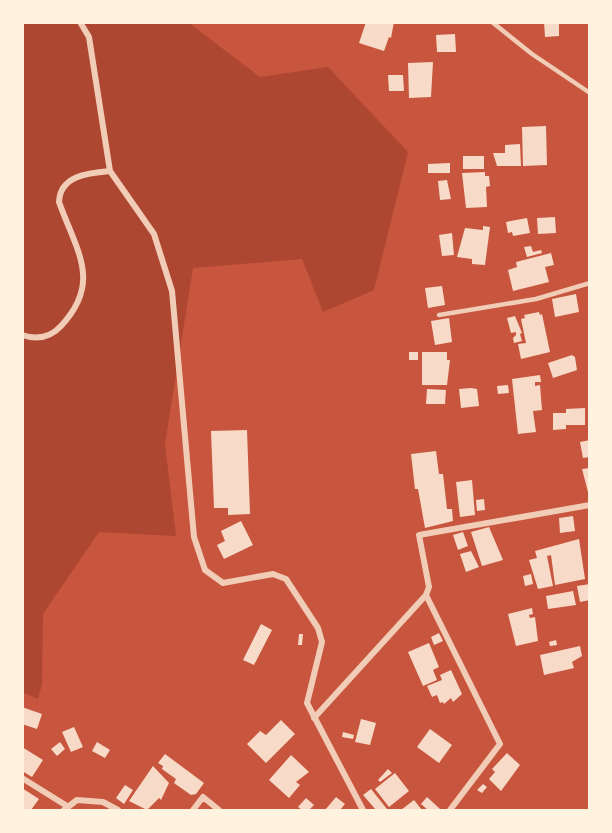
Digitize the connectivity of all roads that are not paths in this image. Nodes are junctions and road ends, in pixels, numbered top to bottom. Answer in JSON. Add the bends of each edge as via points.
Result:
{"nodes":[{"id":1,"x":80,"y":22,"type":"edge"},
{"id":2,"x":492,"y":22,"type":"edge"},
{"id":3,"x":590,"y":93,"type":"edge"},
{"id":4,"x":110,"y":171,"type":"junction"},
{"id":5,"x":590,"y":283,"type":"edge"},
{"id":6,"x":439,"y":315,"type":"dead end"},
{"id":7,"x":22,"y":335,"type":"edge"},
{"id":8,"x":590,"y":505,"type":"edge"},
{"id":9,"x":426,"y":596,"type":"junction"},
{"id":10,"x":314,"y":718,"type":"junction"},
{"id":11,"x":22,"y":778,"type":"edge"},
{"id":12,"x":66,"y":808,"type":"edge"},
{"id":13,"x":118,"y":810,"type":"edge"},
{"id":14,"x":193,"y":810,"type":"edge"},
{"id":15,"x":219,"y":810,"type":"edge"},
{"id":16,"x":363,"y":810,"type":"edge"},
{"id":17,"x":450,"y":810,"type":"edge"}],
"edges":[{"from":1,"to":4,"type":"street","via":[[89,37]]},
{"from":2,"to":3,"type":"lane"},
{"from":4,"to":7,"type":"street","via":[[68,181],[60,191],[59,202],[84,274],[84,291],[75,310],[48,336]]},
{"from":4,"to":10,"type":"street","via":[[154,234],[172,291],[194,537],[205,570],[224,583],[273,574],[286,579],[318,628],[322,642],[307,703]]},
{"from":5,"to":6,"type":"lane","via":[[536,299]]},
{"from":8,"to":9,"type":"street","via":[[420,535],[429,587]]},
{"from":9,"to":10,"type":"street"},
{"from":9,"to":17,"type":"street","via":[[500,744]]},
{"from":10,"to":16,"type":"street"},
{"from":11,"to":12,"type":"street"},
{"from":12,"to":13,"type":"street","via":[[77,800],[96,800]]},
{"from":14,"to":15,"type":"street","via":[[203,797]]}]}
